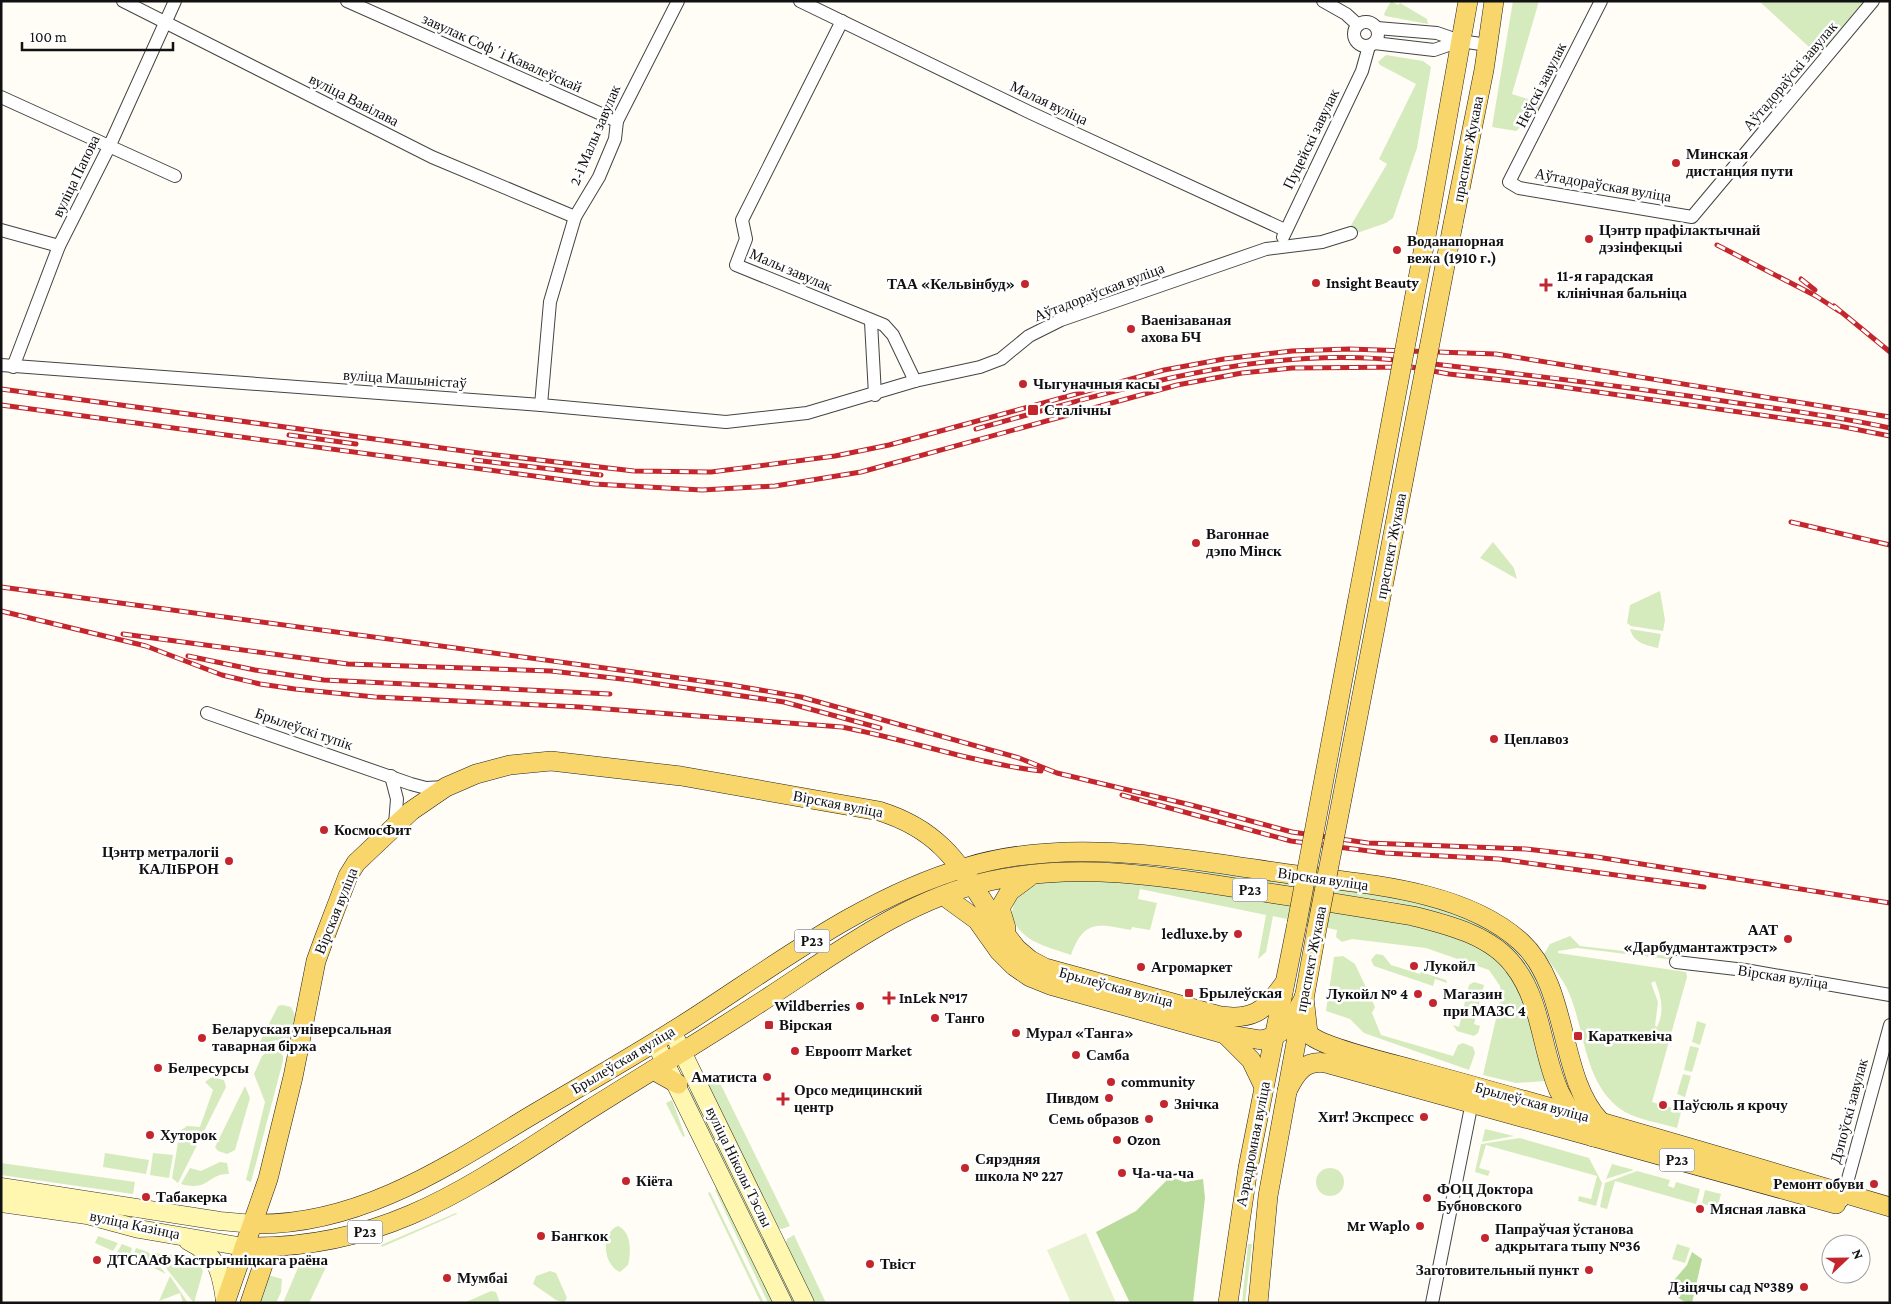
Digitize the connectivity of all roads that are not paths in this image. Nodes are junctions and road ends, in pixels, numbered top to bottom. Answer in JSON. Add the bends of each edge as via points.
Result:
{"nodes":[{"id":1,"x":123,"y":1,"type":"edge"},
{"id":2,"x":175,"y":1,"type":"edge"},
{"id":3,"x":347,"y":1,"type":"edge"},
{"id":4,"x":678,"y":1,"type":"edge"},
{"id":5,"x":800,"y":1,"type":"edge"},
{"id":6,"x":1323,"y":1,"type":"edge"},
{"id":7,"x":1468,"y":1,"type":"edge"},
{"id":8,"x":1494,"y":1,"type":"edge"},
{"id":9,"x":1602,"y":1,"type":"edge"},
{"id":10,"x":1873,"y":1,"type":"edge"},
{"id":11,"x":842,"y":21,"type":"junction"},
{"id":12,"x":164,"y":24,"type":"junction"},
{"id":13,"x":1358,"y":26,"type":"junction"},
{"id":14,"x":1377,"y":28,"type":"junction"},
{"id":15,"x":1460,"y":42,"type":"junction"},
{"id":16,"x":1371,"y":44,"type":"junction"},
{"id":17,"x":1488,"y":45,"type":"junction"},
{"id":18,"x":1,"y":97,"type":"edge"},
{"id":19,"x":617,"y":121,"type":"junction"},
{"id":20,"x":109,"y":147,"type":"junction"},
{"id":21,"x":175,"y":176,"type":"dead end"},
{"id":22,"x":1509,"y":182,"type":"joint"},
{"id":23,"x":1692,"y":217,"type":"joint"},
{"id":24,"x":575,"y":218,"type":"junction"},
{"id":25,"x":1,"y":230,"type":"edge"},
{"id":26,"x":1286,"y":230,"type":"junction"},
{"id":27,"x":1352,"y":233,"type":"dead end"},
{"id":28,"x":60,"y":246,"type":"junction"},
{"id":29,"x":1280,"y":246,"type":"junction"},
{"id":30,"x":872,"y":322,"type":"junction"},
{"id":31,"x":7,"y":366,"type":"edge"},
{"id":32,"x":916,"y":381,"type":"junction"},
{"id":33,"x":875,"y":395,"type":"junction"},
{"id":34,"x":541,"y":405,"type":"junction"},
{"id":35,"x":807,"y":413,"type":"joint"},
{"id":36,"x":207,"y":713,"type":"dead end"},
{"id":37,"x":391,"y":776,"type":"junction"},
{"id":38,"x":446,"y":787,"type":"junction"},
{"id":39,"x":395,"y":824,"type":"junction"},
{"id":40,"x":961,"y":869,"type":"junction"},
{"id":41,"x":1032,"y":875,"type":"junction"},
{"id":42,"x":973,"y":886,"type":"junction"},
{"id":43,"x":944,"y":896,"type":"junction"},
{"id":44,"x":1017,"y":949,"type":"junction"},
{"id":45,"x":1676,"y":962,"type":"dead end"},
{"id":46,"x":1283,"y":986,"type":"junction"},
{"id":47,"x":1890,"y":995,"type":"edge"},
{"id":48,"x":1304,"y":997,"type":"junction"},
{"id":49,"x":1890,"y":1024,"type":"edge"},
{"id":50,"x":672,"y":1031,"type":"junction"},
{"id":51,"x":1225,"y":1034,"type":"junction"},
{"id":52,"x":1273,"y":1037,"type":"junction"},
{"id":53,"x":655,"y":1042,"type":"junction"},
{"id":54,"x":687,"y":1058,"type":"junction"},
{"id":55,"x":660,"y":1066,"type":"junction"},
{"id":56,"x":678,"y":1084,"type":"joint"},
{"id":57,"x":1475,"y":1086,"type":"junction"},
{"id":58,"x":1264,"y":1087,"type":"junction"},
{"id":59,"x":1559,"y":1090,"type":"junction"},
{"id":60,"x":1287,"y":1091,"type":"junction"},
{"id":61,"x":1581,"y":1091,"type":"junction"},
{"id":62,"x":1472,"y":1105,"type":"junction"},
{"id":63,"x":1540,"y":1114,"type":"junction"},
{"id":64,"x":1573,"y":1114,"type":"junction"},
{"id":65,"x":531,"y":1116,"type":"junction"},
{"id":66,"x":1596,"y":1129,"type":"junction"},
{"id":67,"x":544,"y":1138,"type":"junction"},
{"id":68,"x":1,"y":1187,"type":"edge"},
{"id":69,"x":1842,"y":1199,"type":"junction"},
{"id":70,"x":1,"y":1203,"type":"edge"},
{"id":71,"x":1890,"y":1207,"type":"edge"},
{"id":72,"x":1890,"y":1219,"type":"edge"},
{"id":73,"x":253,"y":1224,"type":"junction"},
{"id":74,"x":174,"y":1234,"type":"junction"},
{"id":75,"x":244,"y":1247,"type":"junction"},
{"id":76,"x":269,"y":1247,"type":"junction"},
{"id":77,"x":225,"y":1302,"type":"edge"},
{"id":78,"x":250,"y":1303,"type":"edge"},
{"id":79,"x":783,"y":1303,"type":"edge"},
{"id":80,"x":804,"y":1303,"type":"edge"},
{"id":81,"x":1228,"y":1303,"type":"edge"},
{"id":82,"x":1258,"y":1303,"type":"edge"},
{"id":83,"x":1432,"y":1303,"type":"edge"}],
"edges":[{"from":1,"to":12,"type":"street","name":"вуліца Вавілава"},
{"from":2,"to":12,"type":"street","name":"вуліца Папова"},
{"from":3,"to":19,"type":"street","name":"завулак Софʼі Кавалеўскай"},
{"from":4,"to":19,"type":"street","name":"2-і Малы завулак"},
{"from":5,"to":11,"type":"street","name":"Малая вуліца"},
{"from":6,"to":13,"type":"street","via":[[1346,14]]},
{"from":7,"to":15,"type":"main road","name":"праспект Жукава"},
{"from":8,"to":17,"type":"main road","name":"праспект Жукава"},
{"from":9,"to":22,"type":"street","name":"Неўскі завулак"},
{"from":10,"to":23,"type":"street","name":"Аўтадораўскі завулак"},
{"from":11,"to":26,"type":"street","name":"Малая вуліца","via":[[1031,113]]},
{"from":11,"to":30,"type":"street","name":"Малы завулак","via":[[742,220],[746,239],[736,265]]},
{"from":12,"to":20,"type":"street","name":"вуліца Папова"},
{"from":12,"to":24,"type":"street","name":"вуліца Вавілава","via":[[432,157]]},
{"from":13,"to":14,"type":"street","via":[[1366,22]]},
{"from":13,"to":16,"type":"street","via":[[1354,34],[1356,40],[1360,44]]},
{"from":14,"to":15,"type":"street","via":[[1437,33]]},
{"from":14,"to":16,"type":"street","via":[[1378,36]]},
{"from":15,"to":16,"type":"street","via":[[1434,50]]},
{"from":15,"to":17,"type":"street"},
{"from":15,"to":46,"type":"main road","name":"праспект Жукава","bridge":true},
{"from":16,"to":26,"type":"street","name":"Пуцейскі завулак","via":[[1362,71]]},
{"from":17,"to":48,"type":"main road","name":"праспект Жукава","bridge":true},
{"from":18,"to":20,"type":"street"},
{"from":19,"to":24,"type":"street","name":"2-і Малы завулак","via":[[615,139]]},
{"from":20,"to":21,"type":"street"},
{"from":20,"to":28,"type":"street","name":"вуліца Папова"},
{"from":22,"to":23,"type":"street","name":"Аўтадораўская вуліца","via":[[1519,188]]},
{"from":24,"to":34,"type":"street","name":"2-і Малы завулак","via":[[550,302]]},
{"from":25,"to":28,"type":"street"},
{"from":26,"to":29,"type":"street","name":"Пуцейскі завулак"},
{"from":27,"to":29,"type":"street","name":"Аўтадораўская вуліца","via":[[1322,242]]},
{"from":28,"to":31,"type":"street","name":"вуліца Папова"},
{"from":29,"to":32,"type":"street","name":"Аўтадораўская вуліца","via":[[1061,320],[1029,336],[1001,359],[980,367]]},
{"from":30,"to":32,"type":"street","name":"Малы завулак","via":[[884,325],[893,336]]},
{"from":30,"to":33,"type":"street"},
{"from":31,"to":34,"type":"street","name":"вуліца Машыністаў"},
{"from":32,"to":33,"type":"street","name":"Аўтадораўская вуліца"},
{"from":33,"to":35,"type":"street","name":"Аўтадораўская вуліца"},
{"from":34,"to":35,"type":"street","name":"вуліца Машыністаў","via":[[726,422]]},
{"from":36,"to":37,"type":"street","name":"Брылеўскі тупік"},
{"from":37,"to":38,"type":"street","name":"Брылеўскі тупік","via":[[426,788]]},
{"from":37,"to":39,"type":"street","via":[[397,799]]},
{"from":38,"to":39,"type":"main road","name":"Вірская вуліца"},
{"from":38,"to":40,"type":"main road","name":"Вірская вуліца","via":[[476,774],[510,765],[551,761],[681,776],[896,816],[937,840]]},
{"from":39,"to":73,"type":"main road","name":"Вірская вуліца","via":[[356,862],[316,961],[291,1086],[268,1179]]},
{"from":40,"to":42,"type":"main road","name":"Брылеўская вуліца"},
{"from":40,"to":50,"type":"main road","name":"Брылеўская вуліца","number":"Р23","via":[[891,895],[858,912]]},
{"from":40,"to":61,"type":"main road","name":"Вірская вуліца","number":"Р23","via":[[1043,852],[1071,850],[1135,854],[1370,885],[1427,895],[1464,908],[1523,943],[1537,964],[1556,1005]]},
{"from":41,"to":42,"type":"main road","name":"Вірская вуліца","number":"Р23"},
{"from":41,"to":44,"type":"main road","via":[[1010,890],[1000,908],[1006,929]]},
{"from":41,"to":59,"type":"main road","name":"Вірская вуліца","number":"Р23","via":[[1139,873],[1413,916],[1453,926],[1486,942],[1514,966],[1531,997]]},
{"from":42,"to":43,"type":"main road","name":"Брылеўская вуліца","number":"Р23"},
{"from":42,"to":44,"type":"main road","name":"Брылеўская вуліца"},
{"from":43,"to":51,"type":"main road","name":"Брылеўская вуліца","via":[[973,916],[1006,959],[1030,977]]},
{"from":43,"to":54,"type":"main road","name":"Брылеўская вуліца","number":"Р23","via":[[907,911],[857,938],[701,1041]]},
{"from":44,"to":46,"type":"main road","name":"Брылеўская вуліца","via":[[1037,964],[1068,976],[1229,1017],[1239,1018],[1262,1010]]},
{"from":45,"to":47,"type":"street","name":"Вірская вуліца"},
{"from":46,"to":52,"type":"main road","name":"Аэрадромная вуліца"},
{"from":48,"to":52,"type":"main road","via":[[1288,1027]]},
{"from":48,"to":57,"type":"main road","name":"Брылеўская вуліца","via":[[1307,1028],[1313,1038]]},
{"from":48,"to":60,"type":"main road","name":"праспект Жукава"},
{"from":49,"to":69,"type":"street","name":"Дэпоўскі завулак"},
{"from":50,"to":53,"type":"main road","name":"Брылеўская вуліца","number":"Р23"},
{"from":50,"to":54,"type":"main road","name":"вуліца Ніколы Тэслы"},
{"from":51,"to":52,"type":"main road","name":"Брылеўская вуліца","via":[[1262,1040]]},
{"from":51,"to":58,"type":"main road","name":"Брылеўская вуліца","via":[[1251,1060]]},
{"from":52,"to":58,"type":"main road","name":"Аэрадромная вуліца"},
{"from":53,"to":55,"type":"main road"},
{"from":53,"to":65,"type":"main road","name":"Брылеўская вуліца","number":"Р23"},
{"from":54,"to":55,"type":"main road","name":"Брылеўская вуліца","number":"Р23"},
{"from":54,"to":80,"type":"main road","name":"вуліца Ніколы Тэслы"},
{"from":55,"to":56,"type":"main road"},
{"from":55,"to":67,"type":"main road","name":"Брылеўская вуліца","number":"Р23"},
{"from":56,"to":79,"type":"main road","name":"вуліца Ніколы Тэслы"},
{"from":57,"to":62,"type":"street"},
{"from":57,"to":63,"type":"main road","name":"Брылеўская вуліца"},
{"from":58,"to":81,"type":"main road","name":"Аэрадромная вуліца"},
{"from":59,"to":63,"type":"main road","via":[[1556,1099]]},
{"from":59,"to":64,"type":"main road","name":"Вірская вуліца","number":"Р23"},
{"from":60,"to":62,"type":"main road","name":"Брылеўская вуліца","via":[[1299,1070],[1317,1062]]},
{"from":60,"to":82,"type":"main road","name":"Аэрадромная вуліца","via":[[1268,1196]]},
{"from":61,"to":64,"type":"main road"},
{"from":61,"to":66,"type":"main road","name":"Вірская вуліца","number":"Р23"},
{"from":62,"to":63,"type":"main road","name":"Брылеўская вуліца"},
{"from":62,"to":83,"type":"street"},
{"from":63,"to":64,"type":"main road","name":"Брылеўская вуліца"},
{"from":63,"to":66,"type":"main road","name":"Брылеўская вуліца"},
{"from":64,"to":66,"type":"main road","name":"Брылеўская вуліца"},
{"from":65,"to":67,"type":"main road"},
{"from":65,"to":73,"type":"main road","name":"Брылеўская вуліца","number":"Р23","via":[[443,1169],[387,1197],[312,1220]]},
{"from":66,"to":69,"type":"main road","name":"Брылеўская вуліца","number":"Р23"},
{"from":67,"to":76,"type":"main road","name":"Брылеўская вуліца","number":"Р23","via":[[454,1195],[397,1222],[337,1239]]},
{"from":68,"to":73,"type":"main road","name":"вуліца Казінца"},
{"from":69,"to":71,"type":"main road","name":"Брылеўская вуліца","number":"Р23"},
{"from":69,"to":72,"type":"main road","name":"Брылеўская вуліца","number":"Р23"},
{"from":70,"to":74,"type":"main road","name":"вуліца Казінца","via":[[87,1215],[139,1229]]},
{"from":73,"to":75,"type":"main road","name":"Вірская вуліца"},
{"from":74,"to":75,"type":"main road","name":"вуліца Казінца"},
{"from":74,"to":77,"type":"main road","via":[[200,1247],[212,1258],[220,1272]]},
{"from":75,"to":76,"type":"main road","name":"вуліца Казінца"},
{"from":75,"to":77,"type":"main road","name":"Вірская вуліца"},
{"from":76,"to":78,"type":"main road"}]}
